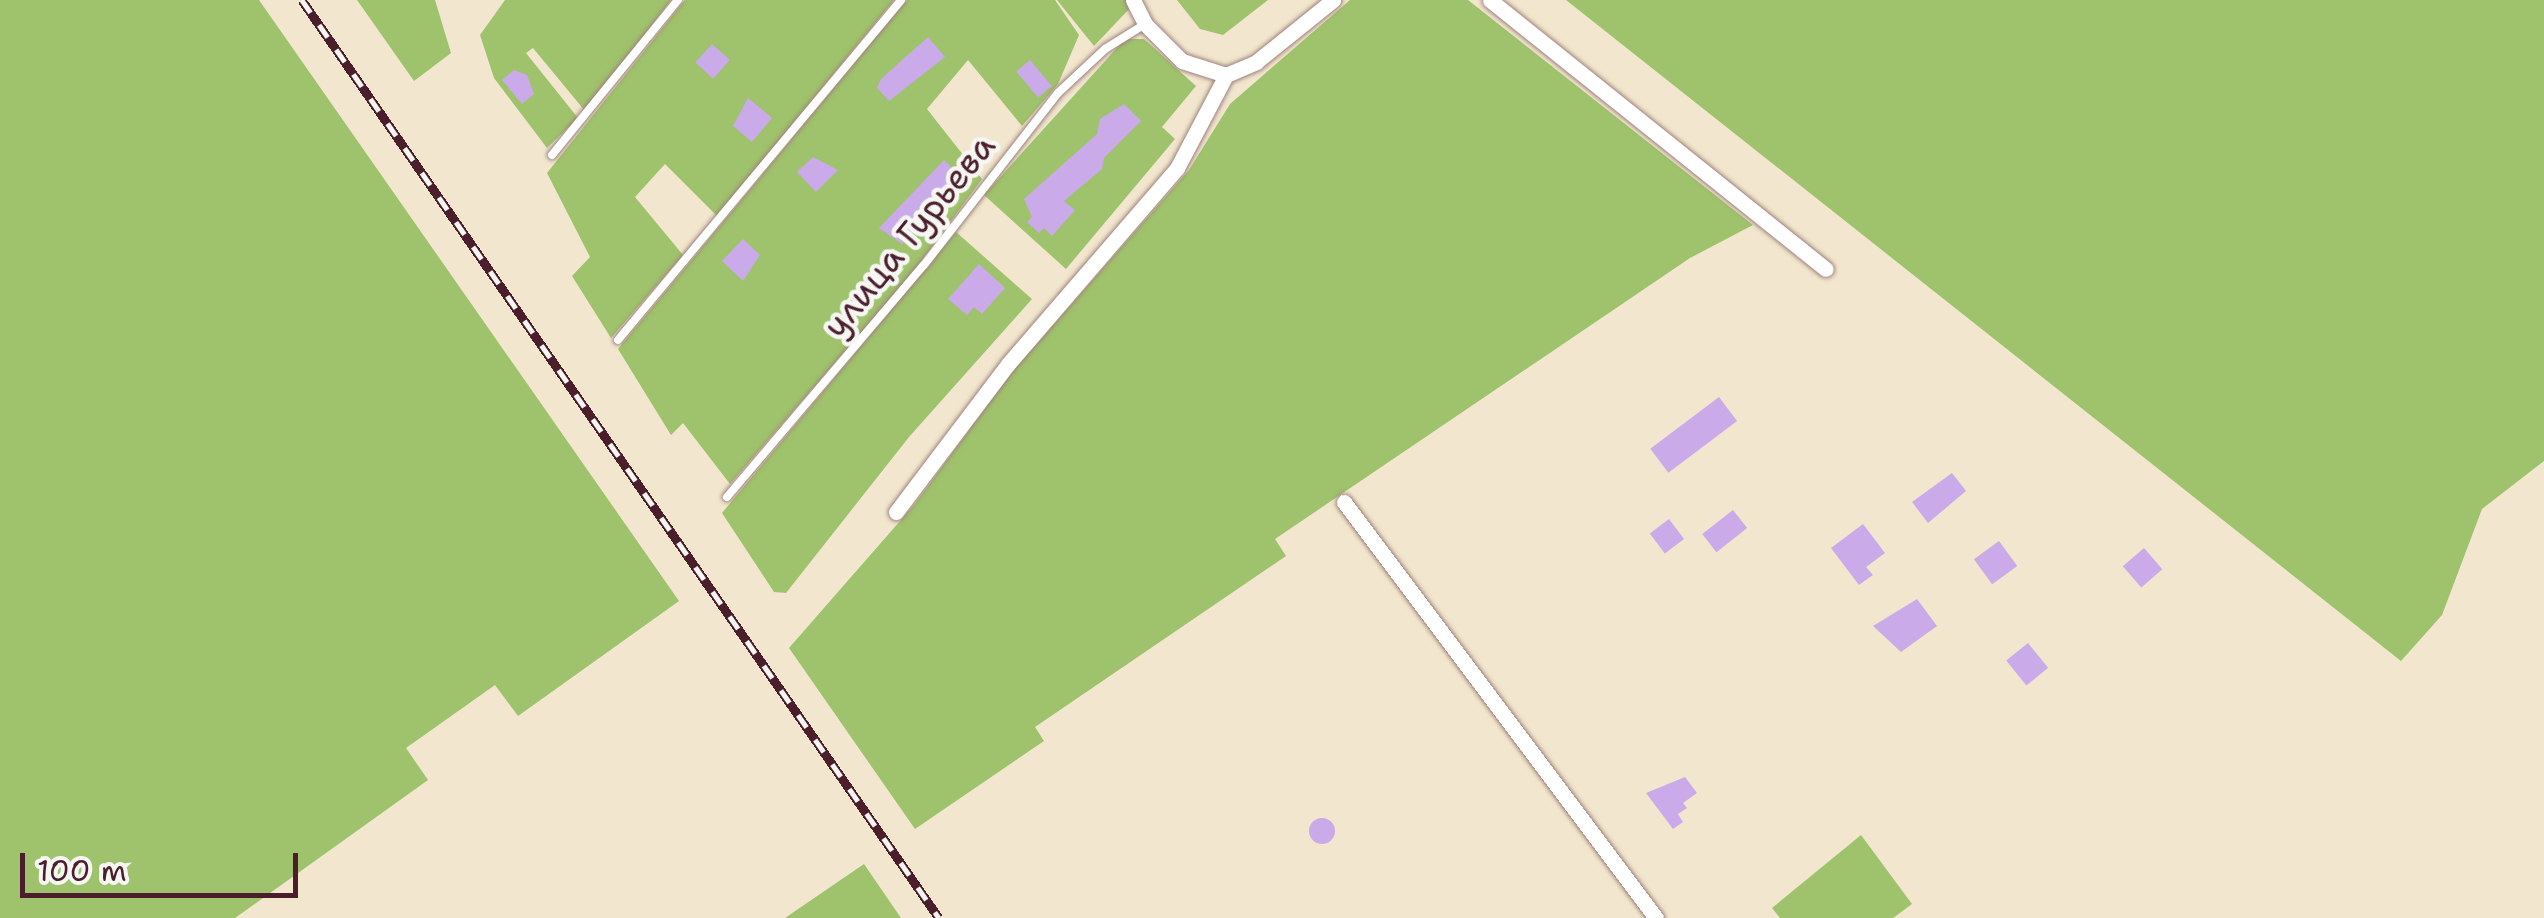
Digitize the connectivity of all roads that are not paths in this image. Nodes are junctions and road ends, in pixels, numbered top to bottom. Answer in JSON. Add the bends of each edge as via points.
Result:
{"nodes":[{"id":1,"x":678,"y":0,"type":"edge"},
{"id":2,"x":901,"y":0,"type":"edge"},
{"id":3,"x":1133,"y":0,"type":"edge"},
{"id":4,"x":1333,"y":0,"type":"edge"},
{"id":5,"x":1490,"y":0,"type":"edge"},
{"id":6,"x":1145,"y":24,"type":"junction"},
{"id":7,"x":1226,"y":75,"type":"junction"},
{"id":8,"x":552,"y":156,"type":"dead end"},
{"id":9,"x":1826,"y":269,"type":"dead end"},
{"id":10,"x":618,"y":340,"type":"dead end"},
{"id":11,"x":726,"y":497,"type":"dead end"},
{"id":12,"x":1344,"y":502,"type":"dead end"},
{"id":13,"x":896,"y":512,"type":"dead end"},
{"id":14,"x":1656,"y":918,"type":"edge"}],
"edges":[{"from":1,"to":8,"type":"lane"},
{"from":2,"to":10,"type":"lane"},
{"from":3,"to":6,"type":"street"},
{"from":4,"to":7,"type":"street","via":[[1256,62]]},
{"from":5,"to":9,"type":"street"},
{"from":6,"to":7,"type":"street","via":[[1182,61]]},
{"from":6,"to":11,"type":"lane","name":"улица Гурьева","via":[[1105,49],[1058,93],[924,265]]},
{"from":7,"to":13,"type":"street","via":[[1178,168],[1008,364]]},
{"from":12,"to":14,"type":"street"}]}
